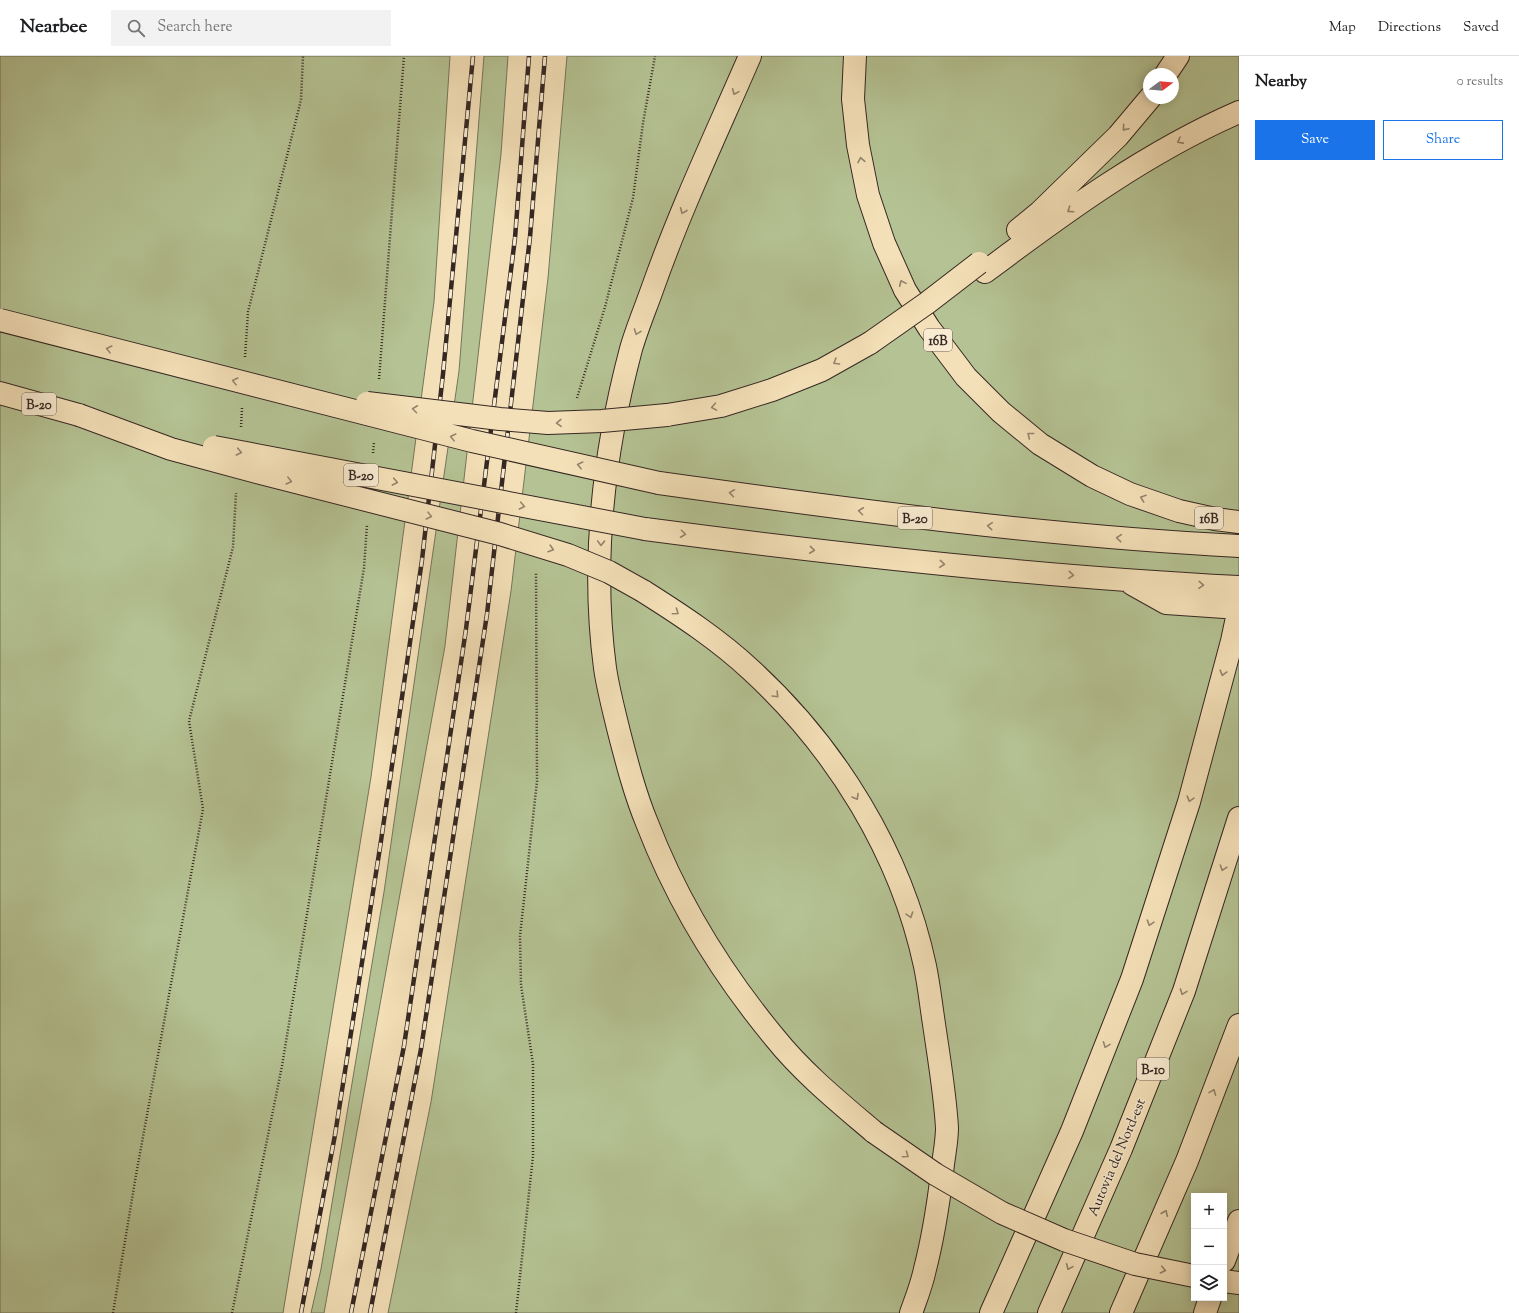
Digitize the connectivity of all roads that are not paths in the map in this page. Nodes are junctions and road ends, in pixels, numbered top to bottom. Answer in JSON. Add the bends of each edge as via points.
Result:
{"nodes":[{"id":1,"x":750,"y":56,"type":"edge"},
{"id":2,"x":855,"y":56,"type":"edge"},
{"id":3,"x":1178,"y":56,"type":"edge"},
{"id":4,"x":1170,"y":68,"type":"edge"},
{"id":5,"x":1145,"y":104,"type":"edge"},
{"id":6,"x":1239,"y":112,"type":"edge"},
{"id":7,"x":982,"y":267,"type":"junction"},
{"id":8,"x":0,"y":320,"type":"edge"},
{"id":9,"x":273,"y":390,"type":"junction"},
{"id":10,"x":0,"y":393,"type":"edge"},
{"id":11,"x":79,"y":415,"type":"junction"},
{"id":12,"x":1239,"y":522,"type":"edge"},
{"id":13,"x":1239,"y":546,"type":"edge"},
{"id":14,"x":1239,"y":587,"type":"edge"},
{"id":15,"x":1165,"y":593,"type":"junction"},
{"id":16,"x":1239,"y":608,"type":"edge"},
{"id":17,"x":1239,"y":818,"type":"edge"},
{"id":18,"x":1239,"y":1025,"type":"edge"},
{"id":19,"x":1239,"y":1220,"type":"edge"},
{"id":20,"x":1227,"y":1253,"type":"edge"},
{"id":21,"x":1191,"y":1275,"type":"edge"},
{"id":22,"x":1227,"y":1281,"type":"edge"},
{"id":23,"x":1239,"y":1283,"type":"edge"},
{"id":24,"x":1209,"y":1301,"type":"edge"},
{"id":25,"x":911,"y":1313,"type":"edge"},
{"id":26,"x":991,"y":1313,"type":"edge"},
{"id":27,"x":1049,"y":1313,"type":"edge"},
{"id":28,"x":1121,"y":1313,"type":"edge"},
{"id":29,"x":1205,"y":1313,"type":"edge"}],
"edges":[{"from":1,"to":21,"type":"highway","one_way":true,"bridge":true,"via":[[689,195],[632,345],[607,464],[599,596],[606,670],[624,754],[647,823],[676,887],[705,940],[739,991],[776,1040],[823,1088],[874,1132],[935,1174],[1009,1216],[1064,1240],[1135,1264]]},
{"from":12,"to":2,"type":"highway","number":"16B","one_way":true,"via":[[1179,511],[1130,494],[1092,476],[1040,444],[1001,412],[966,377],[929,328],[905,290],[884,243],[868,195],[858,145],[854,100]]},
{"from":3,"to":4,"type":"highway"},
{"from":5,"to":7,"type":"highway","one_way":true,"via":[[1118,136]]},
{"from":6,"to":7,"type":"highway","one_way":true,"via":[[1164,150]]},
{"from":7,"to":9,"type":"highway","one_way":true,"bridge":true,"via":[[934,305],[822,370],[772,390],[721,406],[602,421],[548,423]]},
{"from":9,"to":8,"type":"highway","number":"B-20","one_way":true,"bridge":true},
{"from":13,"to":9,"type":"highway","number":"B-20","one_way":true,"bridge":true,"via":[[1172,543],[935,520],[659,483],[472,441]]},
{"from":10,"to":11,"type":"highway","number":"B-20"},
{"from":11,"to":15,"type":"highway","number":"B-20","one_way":true,"bridge":true,"via":[[223,449],[645,529],[923,563],[1126,580]]},
{"from":11,"to":25,"type":"highway","one_way":true,"bridge":true,"via":[[186,453],[500,534],[568,555],[609,572],[711,636],[751,670],[792,712],[822,746],[855,794],[882,844],[898,880],[925,966],[942,1078],[947,1131],[936,1220],[925,1271]]},
{"from":15,"to":14,"type":"highway","number":"B-20","one_way":true},
{"from":15,"to":16,"type":"highway"},
{"from":16,"to":26,"type":"highway","one_way":true,"via":[[1189,802],[1132,979],[1072,1130]]},
{"from":17,"to":27,"type":"highway","name":"Autovia del Nord-est","number":"B-10","one_way":true,"via":[[1184,991],[1121,1149]]},
{"from":28,"to":18,"type":"highway","one_way":true,"via":[[1187,1161]]},
{"from":19,"to":20,"type":"highway"},
{"from":22,"to":23,"type":"highway"},
{"from":24,"to":29,"type":"highway"}]}
